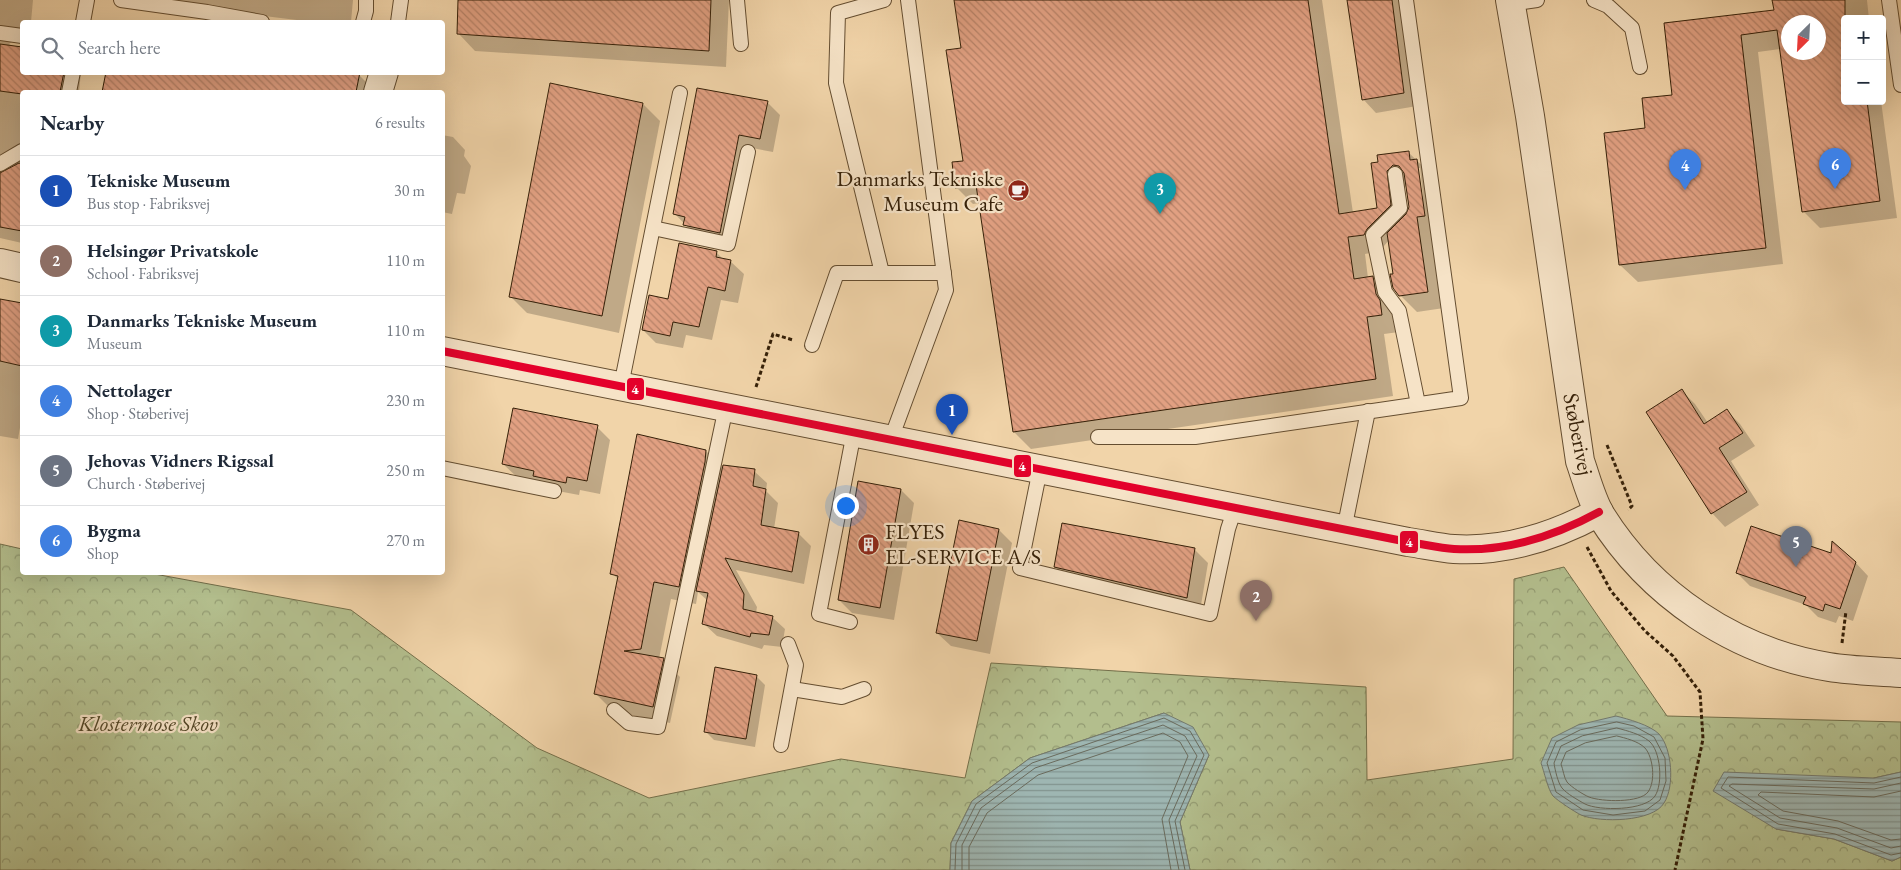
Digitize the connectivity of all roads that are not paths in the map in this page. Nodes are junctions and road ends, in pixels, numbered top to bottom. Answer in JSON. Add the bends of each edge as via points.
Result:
{"nodes":[{"id":1,"x":87,"y":0,"type":"edge"},
{"id":2,"x":121,"y":0,"type":"edge"},
{"id":3,"x":366,"y":0,"type":"edge"},
{"id":4,"x":401,"y":0,"type":"edge"},
{"id":5,"x":737,"y":0,"type":"edge"},
{"id":6,"x":884,"y":0,"type":"edge"},
{"id":7,"x":908,"y":0,"type":"edge"},
{"id":8,"x":1406,"y":0,"type":"edge"},
{"id":9,"x":1537,"y":0,"type":"edge"},
{"id":10,"x":1594,"y":0,"type":"edge"},
{"id":11,"x":1888,"y":0,"type":"edge"},
{"id":12,"x":1510,"y":2,"type":"edge"},
{"id":13,"x":83,"y":20,"type":"edge"},
{"id":14,"x":251,"y":20,"type":"edge"},
{"id":15,"x":364,"y":20,"type":"edge"},
{"id":16,"x":398,"y":20,"type":"edge"},
{"id":17,"x":0,"y":33,"type":"edge"},
{"id":18,"x":20,"y":36,"type":"edge"},
{"id":19,"x":1897,"y":36,"type":"edge"},
{"id":20,"x":740,"y":44,"type":"dead end"},
{"id":21,"x":1640,"y":67,"type":"dead end"},
{"id":22,"x":72,"y":75,"type":"edge"},
{"id":23,"x":383,"y":75,"type":"edge"},
{"id":24,"x":1901,"y":85,"type":"edge"},
{"id":25,"x":69,"y":90,"type":"edge"},
{"id":26,"x":379,"y":90,"type":"edge"},
{"id":27,"x":680,"y":93,"type":"dead end"},
{"id":28,"x":748,"y":152,"type":"dead end"},
{"id":29,"x":20,"y":153,"type":"edge"},
{"id":30,"x":0,"y":164,"type":"edge"},
{"id":31,"x":1395,"y":174,"type":"dead end"},
{"id":32,"x":653,"y":228,"type":"junction"},
{"id":33,"x":0,"y":263,"type":"edge"},
{"id":34,"x":20,"y":268,"type":"edge"},
{"id":35,"x":882,"y":273,"type":"junction"},
{"id":36,"x":944,"y":273,"type":"junction"},
{"id":37,"x":812,"y":345,"type":"road end"},
{"id":38,"x":445,"y":352,"type":"edge"},
{"id":39,"x":621,"y":386,"type":"junction"},
{"id":40,"x":1418,"y":404,"type":"junction"},
{"id":41,"x":726,"y":406,"type":"junction"},
{"id":42,"x":1368,"y":411,"type":"junction"},
{"id":43,"x":854,"y":432,"type":"junction"},
{"id":44,"x":1098,"y":437,"type":"dead end"},
{"id":45,"x":891,"y":439,"type":"junction"},
{"id":46,"x":445,"y":469,"type":"edge"},
{"id":47,"x":1040,"y":469,"type":"junction"},
{"id":48,"x":554,"y":491,"type":"dead end"},
{"id":49,"x":1235,"y":508,"type":"junction"},
{"id":50,"x":1599,"y":512,"type":"junction"},
{"id":51,"x":1344,"y":530,"type":"junction"},
{"id":52,"x":850,"y":622,"type":"dead end"},
{"id":53,"x":788,"y":644,"type":"dead end"},
{"id":54,"x":1901,"y":673,"type":"edge"},
{"id":55,"x":792,"y":689,"type":"junction"},
{"id":56,"x":864,"y":689,"type":"dead end"},
{"id":57,"x":614,"y":710,"type":"dead end"},
{"id":58,"x":781,"y":745,"type":"dead end"}],
"edges":[{"from":1,"to":13,"type":"lane"},
{"from":2,"to":14,"type":"lane"},
{"from":3,"to":15,"type":"lane"},
{"from":4,"to":16,"type":"lane"},
{"from":5,"to":20,"type":"lane"},
{"from":6,"to":35,"type":"lane","via":[[838,13],[836,82]]},
{"from":7,"to":36,"type":"lane"},
{"from":8,"to":40,"type":"lane","via":[[1461,398]]},
{"from":9,"to":12,"type":"lane"},
{"from":10,"to":21,"type":"lane","via":[[1608,6],[1632,28]]},
{"from":11,"to":19,"type":"lane"},
{"from":12,"to":50,"type":"street","name":"Støberivej","via":[[1530,116],[1580,461]]},
{"from":17,"to":18,"type":"lane"},
{"from":19,"to":24,"type":"lane"},
{"from":22,"to":25,"type":"lane"},
{"from":23,"to":26,"type":"street"},
{"from":27,"to":32,"type":"lane"},
{"from":28,"to":32,"type":"lane","via":[[728,244]]},
{"from":29,"to":30,"type":"lane"},
{"from":31,"to":40,"type":"lane","via":[[1400,208],[1373,235],[1385,292],[1399,311]]},
{"from":32,"to":39,"type":"lane"},
{"from":33,"to":34,"type":"street"},
{"from":35,"to":36,"type":"lane"},
{"from":35,"to":37,"type":"lane","via":[[837,273]]},
{"from":36,"to":45,"type":"lane","via":[[946,290]]},
{"from":38,"to":39,"type":"street"},
{"from":39,"to":41,"type":"street"},
{"from":40,"to":42,"type":"lane"},
{"from":41,"to":43,"type":"street"},
{"from":41,"to":57,"type":"lane","via":[[658,727],[629,723]]},
{"from":42,"to":44,"type":"lane","via":[[1194,437]]},
{"from":42,"to":51,"type":"lane"},
{"from":43,"to":45,"type":"street"},
{"from":43,"to":52,"type":"lane","via":[[818,614]]},
{"from":45,"to":47,"type":"street"},
{"from":46,"to":48,"type":"lane"},
{"from":47,"to":49,"type":"street"},
{"from":47,"to":49,"type":"lane","via":[[1020,568],[1210,614]]},
{"from":49,"to":51,"type":"street"},
{"from":50,"to":51,"type":"street","via":[[1576,525],[1532,541],[1482,548],[1455,549]]},
{"from":50,"to":54,"type":"street","name":"Støberivej","via":[[1633,558],[1660,585],[1721,630],[1774,654],[1829,667]]},
{"from":53,"to":55,"type":"lane","via":[[796,666]]},
{"from":55,"to":56,"type":"lane","via":[[842,696]]},
{"from":55,"to":58,"type":"lane"}]}
